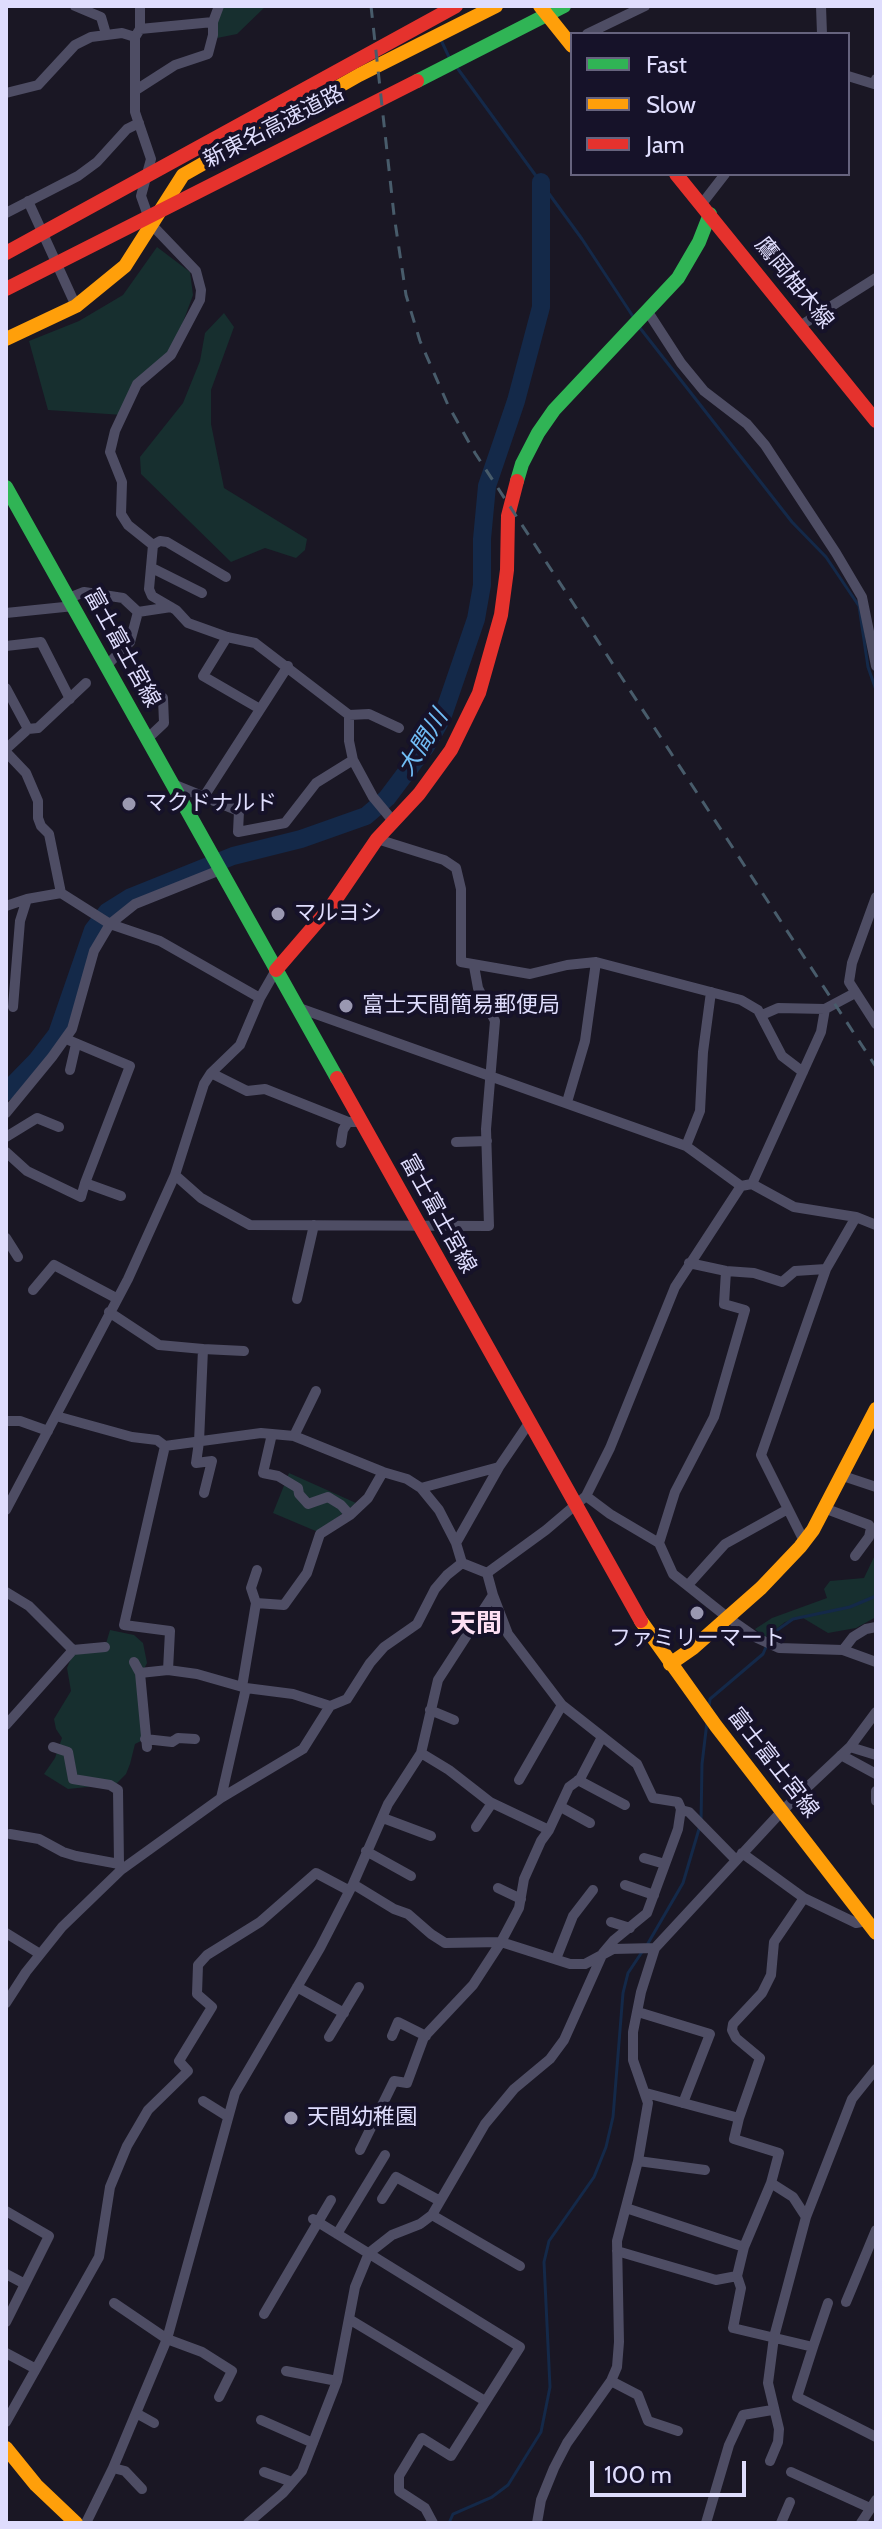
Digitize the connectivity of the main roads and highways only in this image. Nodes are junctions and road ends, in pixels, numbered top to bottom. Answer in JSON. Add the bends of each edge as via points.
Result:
{"nodes":[{"id":1,"x":456,"y":6,"type":"edge"},
{"id":2,"x":496,"y":6,"type":"edge"},
{"id":3,"x":540,"y":6,"type":"edge"},
{"id":4,"x":564,"y":6,"type":"edge"},
{"id":5,"x":570,"y":42,"type":"edge"},
{"id":6,"x":678,"y":176,"type":"edge"},
{"id":7,"x":706,"y":209,"type":"junction"},
{"id":8,"x":6,"y":253,"type":"edge"},
{"id":9,"x":6,"y":289,"type":"edge"},
{"id":10,"x":6,"y":339,"type":"edge"},
{"id":11,"x":876,"y":421,"type":"edge"},
{"id":12,"x":6,"y":487,"type":"edge"},
{"id":13,"x":276,"y":970,"type":"junction"},
{"id":14,"x":876,"y":1409,"type":"edge"},
{"id":15,"x":870,"y":1432,"type":"edge"},
{"id":16,"x":670,"y":1664,"type":"junction"},
{"id":17,"x":876,"y":1933,"type":"edge"},
{"id":18,"x":6,"y":2448,"type":"edge"},
{"id":19,"x":76,"y":2523,"type":"edge"}],
"edges":[{"from":1,"to":8,"type":"main road","name":"新東名高速道路"},
{"from":2,"to":10,"type":"main road","via":[[199,164],[172,189],[125,266],[76,306]]},
{"from":3,"to":5,"type":"main road"},
{"from":4,"to":9,"type":"main road","name":"新東名高速道路"},
{"from":6,"to":7,"type":"main road","name":"鷹岡柚木線"},
{"from":7,"to":11,"type":"main road","name":"鷹岡柚木線"},
{"from":7,"to":13,"type":"main road","via":[[699,242],[678,278],[554,410],[522,464],[508,516],[501,615],[479,693],[451,750],[419,794],[388,816],[332,905]]},
{"from":12,"to":13,"type":"main road","name":"富士富士宮線"},
{"from":13,"to":16,"type":"main road","name":"富士富士宮線","via":[[355,1122],[529,1423],[581,1500],[640,1619]]},
{"from":14,"to":15,"type":"main road"},
{"from":15,"to":16,"type":"main road","via":[[840,1475],[813,1530],[778,1572]]},
{"from":16,"to":17,"type":"main road","name":"富士富士宮線"},
{"from":18,"to":19,"type":"main road"}]}
